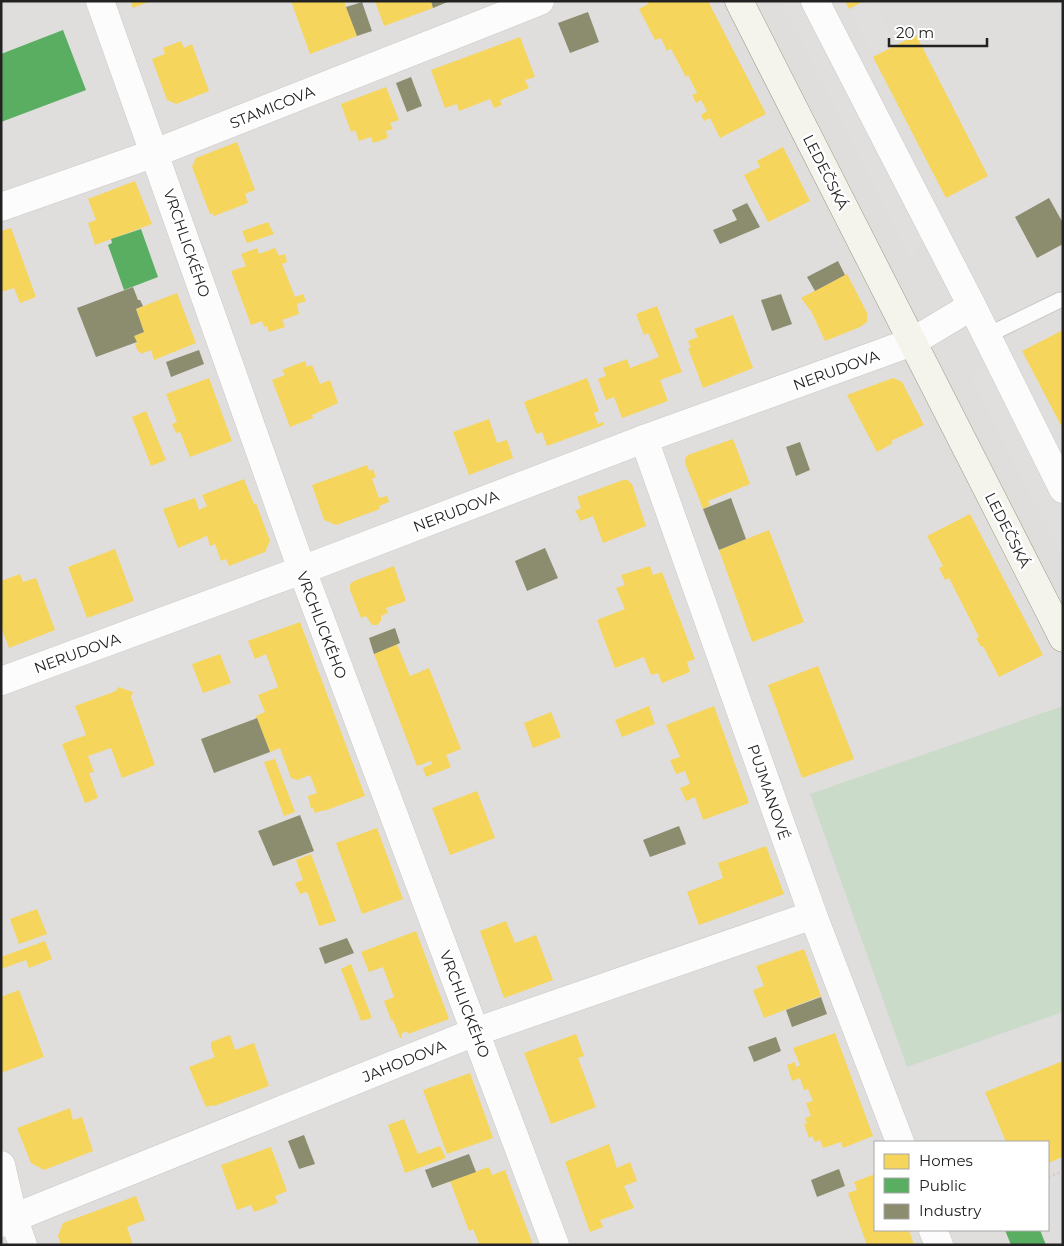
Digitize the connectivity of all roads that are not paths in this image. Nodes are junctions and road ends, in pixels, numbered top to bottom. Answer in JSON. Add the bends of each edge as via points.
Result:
{"nodes":[{"id":1,"x":100,"y":1,"type":"edge"},
{"id":2,"x":540,"y":1,"type":"edge"},
{"id":3,"x":739,"y":1,"type":"edge"},
{"id":4,"x":815,"y":1,"type":"edge"},
{"id":5,"x":155,"y":153,"type":"junction"},
{"id":6,"x":1,"y":207,"type":"edge"},
{"id":7,"x":1060,"y":300,"type":"dead end"},
{"id":8,"x":972,"y":306,"type":"junction"},
{"id":9,"x":986,"y":336,"type":"junction"},
{"id":10,"x":912,"y":342,"type":"junction"},
{"id":11,"x":644,"y":439,"type":"junction"},
{"id":12,"x":1063,"y":489,"type":"edge"},
{"id":13,"x":302,"y":570,"type":"junction"},
{"id":14,"x":1063,"y":638,"type":"edge"},
{"id":15,"x":1,"y":681,"type":"edge"},
{"id":16,"x":813,"y":915,"type":"junction"},
{"id":17,"x":475,"y":1032,"type":"junction"},
{"id":18,"x":900,"y":1141,"type":"edge"},
{"id":19,"x":1,"y":1166,"type":"edge"},
{"id":20,"x":7,"y":1220,"type":"edge"},
{"id":21,"x":934,"y":1231,"type":"edge"},
{"id":22,"x":23,"y":1245,"type":"edge"},
{"id":23,"x":555,"y":1245,"type":"edge"},
{"id":24,"x":939,"y":1245,"type":"edge"}],
"edges":[{"from":1,"to":5,"type":"street","name":"VRCHLICKÉHO"},
{"from":2,"to":5,"type":"street","name":"STAMICOVA"},
{"from":3,"to":10,"type":"main road","name":"LEDEČSKÁ"},
{"from":4,"to":8,"type":"street"},
{"from":5,"to":6,"type":"street","name":"STAMICOVA"},
{"from":5,"to":13,"type":"street","name":"VRCHLICKÉHO"},
{"from":7,"to":9,"type":"lane"},
{"from":8,"to":9,"type":"street"},
{"from":8,"to":10,"type":"street"},
{"from":9,"to":12,"type":"street"},
{"from":10,"to":11,"type":"street","name":"NERUDOVA"},
{"from":10,"to":14,"type":"main road","name":"LEDEČSKÁ"},
{"from":11,"to":13,"type":"street","name":"NERUDOVA"},
{"from":11,"to":16,"type":"street","name":"PUJMANOVÉ"},
{"from":13,"to":15,"type":"street","name":"NERUDOVA"},
{"from":13,"to":17,"type":"street","name":"VRCHLICKÉHO"},
{"from":16,"to":17,"type":"street","name":"JAHODOVA"},
{"from":16,"to":18,"type":"street","name":"PUJMANOVÉ"},
{"from":17,"to":20,"type":"street","name":"JAHODOVA"},
{"from":17,"to":23,"type":"street","name":"VRCHLICKÉHO"},
{"from":19,"to":20,"type":"street"},
{"from":20,"to":22,"type":"street"},
{"from":21,"to":24,"type":"street"}]}
